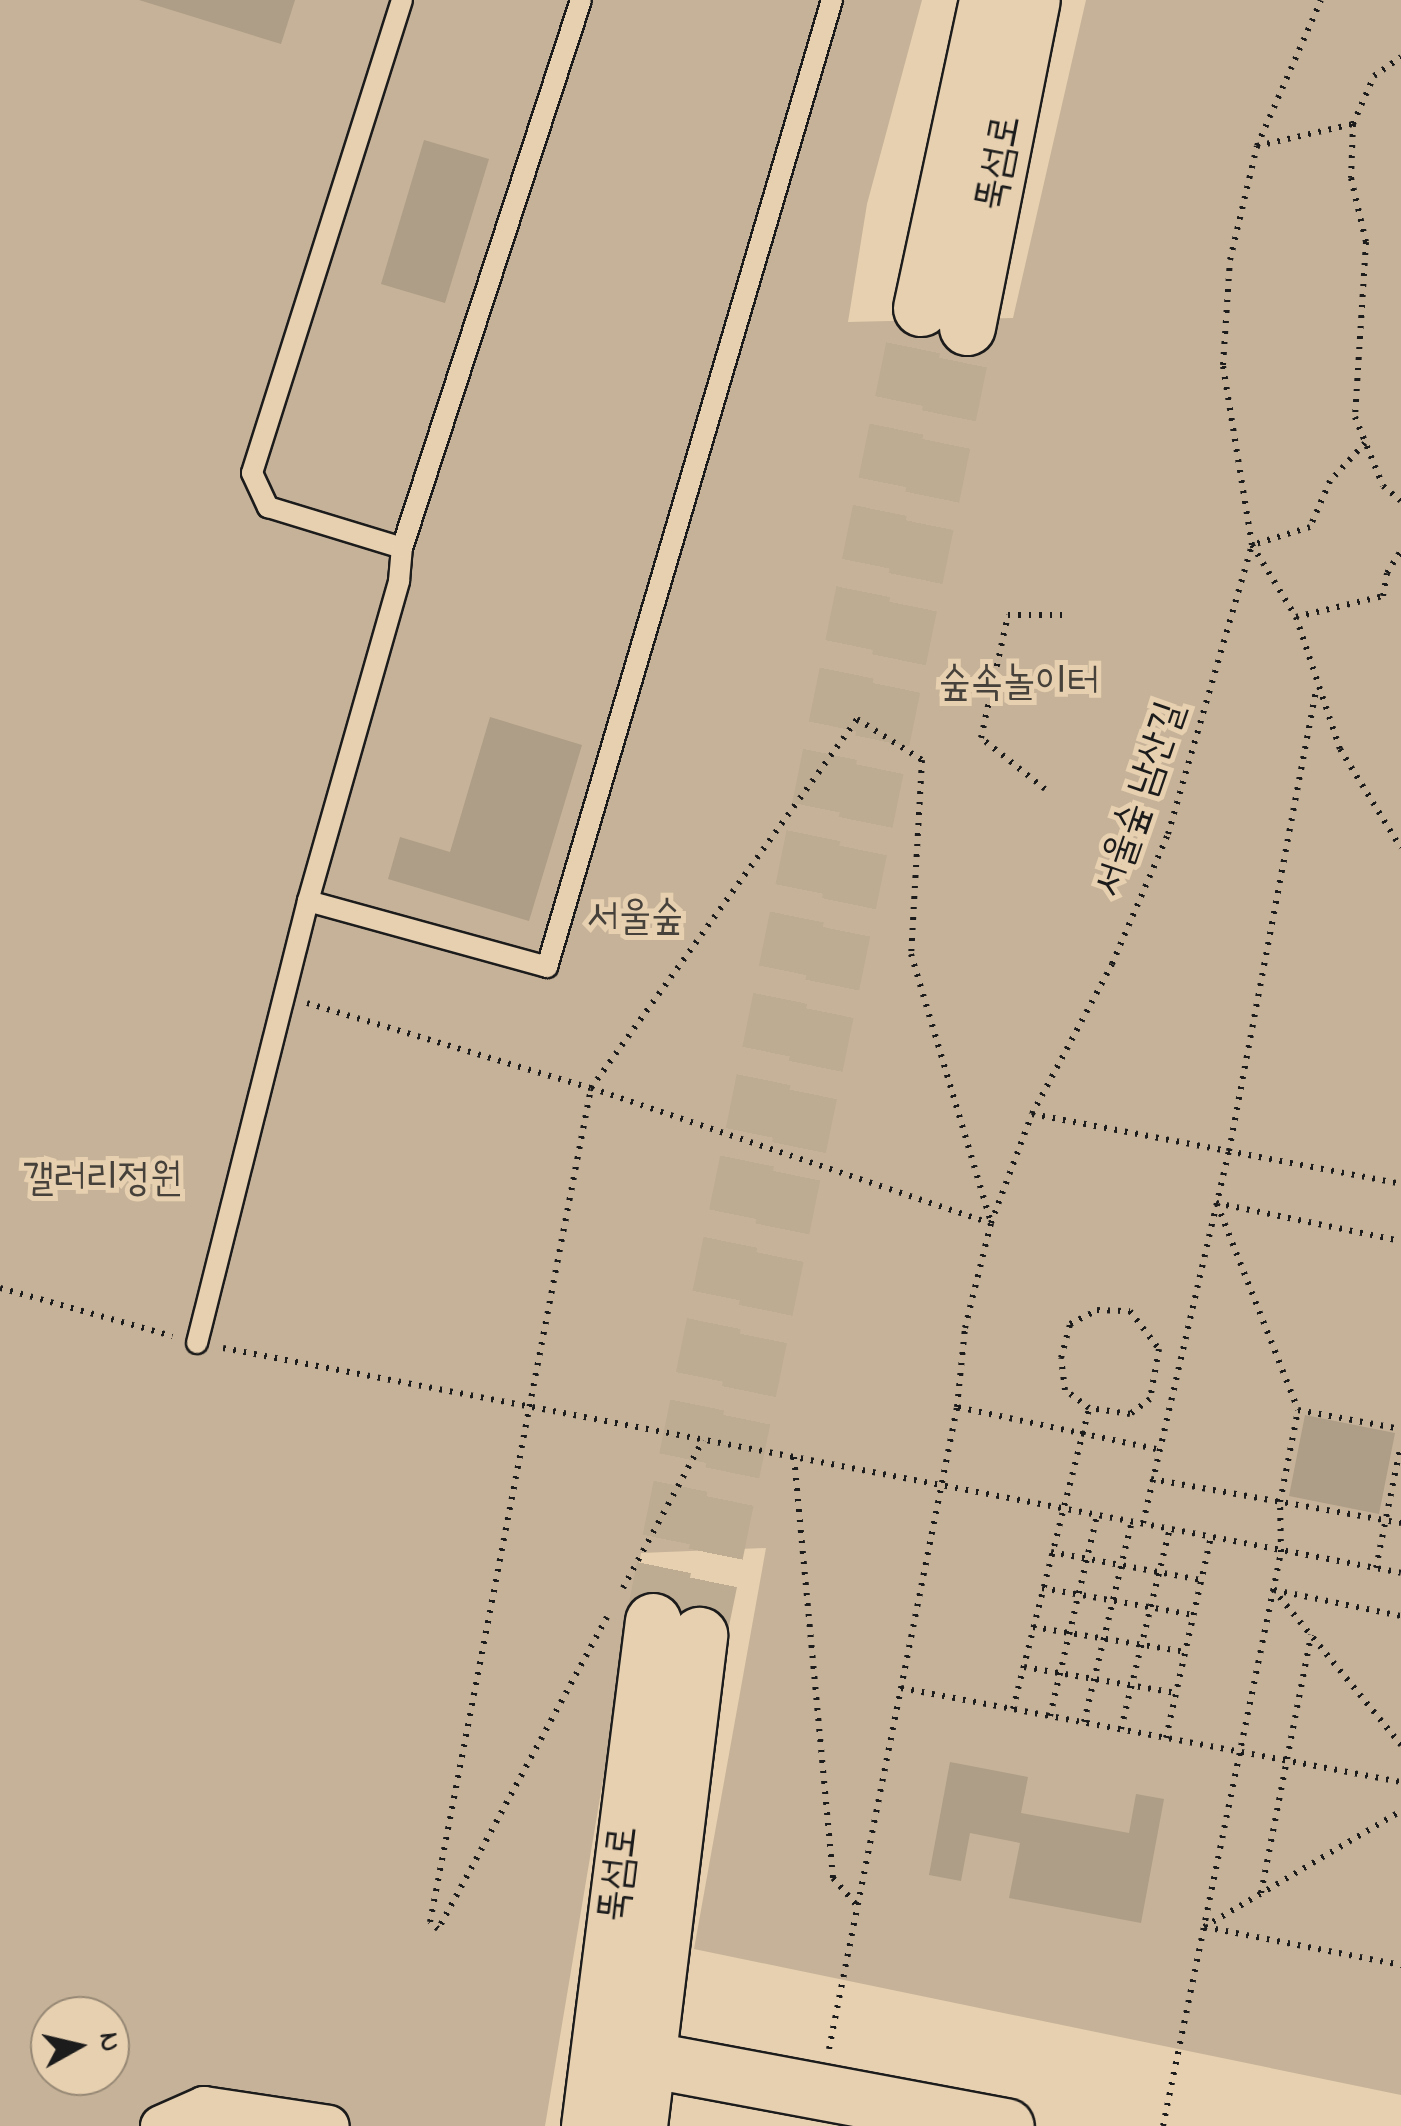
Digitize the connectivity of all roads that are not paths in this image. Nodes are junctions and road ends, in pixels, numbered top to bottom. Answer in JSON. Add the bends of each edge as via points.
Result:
{"nodes":[{"id":1,"x":402,"y":0,"type":"edge"},
{"id":2,"x":581,"y":0,"type":"edge"},
{"id":3,"x":832,"y":0,"type":"edge"},
{"id":4,"x":987,"y":0,"type":"edge"},
{"id":5,"x":1032,"y":0,"type":"edge"},
{"id":6,"x":402,"y":548,"type":"junction"},
{"id":7,"x":308,"y":902,"type":"junction"},
{"id":8,"x":196,"y":1343,"type":"road end"},
{"id":9,"x":647,"y":2059,"type":"junction"},
{"id":10,"x":160,"y":2126,"type":"edge"},
{"id":11,"x":329,"y":2126,"type":"edge"},
{"id":12,"x":588,"y":2126,"type":"edge"},
{"id":13,"x":639,"y":2126,"type":"edge"},
{"id":14,"x":1006,"y":2126,"type":"edge"}],
"edges":[{"from":1,"to":6,"type":"lane","via":[[252,472],[252,486],[268,507]]},
{"from":2,"to":6,"type":"lane"},
{"from":3,"to":7,"type":"lane","via":[[547,967]]},
{"from":4,"to":5,"type":"main road","name":"뚝섬로","via":[[944,317]]},
{"from":6,"to":7,"type":"lane","via":[[399,581]]},
{"from":7,"to":8,"type":"lane"},
{"from":9,"to":12,"type":"main road","name":"뚝섬로","via":[[645,1617]]},
{"from":9,"to":13,"type":"main road","name":"뚝섬로"},
{"from":9,"to":14,"type":"main road"},
{"from":10,"to":11,"type":"street","via":[[204,2108]]}]}
